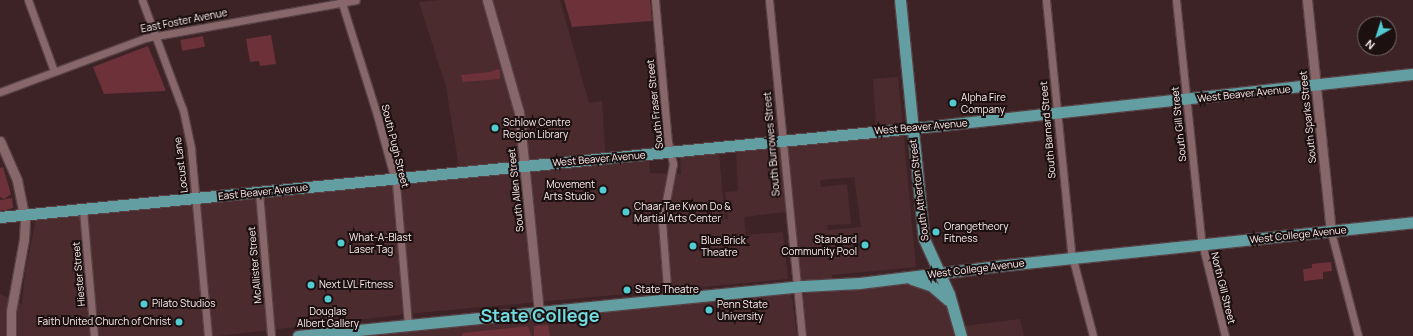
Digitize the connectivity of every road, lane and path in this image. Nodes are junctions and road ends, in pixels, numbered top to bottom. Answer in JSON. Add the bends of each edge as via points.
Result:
{"nodes":[{"id":1,"x":28,"y":0,"type":"edge"},
{"id":2,"x":142,"y":0,"type":"edge"},
{"id":3,"x":356,"y":0,"type":"edge"},
{"id":4,"x":487,"y":0,"type":"edge"},
{"id":5,"x":655,"y":0,"type":"edge"},
{"id":6,"x":769,"y":0,"type":"edge"},
{"id":7,"x":900,"y":0,"type":"edge"},
{"id":8,"x":1046,"y":0,"type":"edge"},
{"id":9,"x":1176,"y":0,"type":"edge"},
{"id":10,"x":1306,"y":0,"type":"edge"},
{"id":11,"x":341,"y":1,"type":"edge"},
{"id":12,"x":155,"y":36,"type":"junction"},
{"id":13,"x":54,"y":71,"type":"junction"},
{"id":14,"x":1413,"y":74,"type":"edge"},
{"id":15,"x":1315,"y":86,"type":"junction"},
{"id":16,"x":0,"y":92,"type":"edge"},
{"id":17,"x":1186,"y":100,"type":"junction"},
{"id":18,"x":1057,"y":113,"type":"junction"},
{"id":19,"x":912,"y":128,"type":"junction"},
{"id":20,"x":782,"y":140,"type":"junction"},
{"id":21,"x":0,"y":141,"type":"edge"},
{"id":22,"x":670,"y":153,"type":"junction"},
{"id":23,"x":525,"y":167,"type":"junction"},
{"id":24,"x":395,"y":179,"type":"junction"},
{"id":25,"x":258,"y":192,"type":"junction"},
{"id":26,"x":195,"y":198,"type":"junction"},
{"id":27,"x":83,"y":210,"type":"junction"},
{"id":28,"x":24,"y":215,"type":"junction"},
{"id":29,"x":0,"y":217,"type":"edge"},
{"id":30,"x":1413,"y":222,"type":"edge"},
{"id":31,"x":1331,"y":232,"type":"junction"},
{"id":32,"x":1202,"y":246,"type":"junction"},
{"id":33,"x":1073,"y":259,"type":"junction"},
{"id":34,"x":941,"y":277,"type":"junction"},
{"id":35,"x":900,"y":278,"type":"junction"},
{"id":36,"x":796,"y":287,"type":"junction"},
{"id":37,"x":668,"y":300,"type":"junction"},
{"id":38,"x":953,"y":307,"type":"junction"},
{"id":39,"x":539,"y":311,"type":"junction"},
{"id":40,"x":408,"y":325,"type":"junction"},
{"id":41,"x":11,"y":336,"type":"edge"},
{"id":42,"x":94,"y":336,"type":"edge"},
{"id":43,"x":208,"y":336,"type":"edge"},
{"id":44,"x":271,"y":336,"type":"edge"},
{"id":45,"x":298,"y":336,"type":"edge"},
{"id":46,"x":802,"y":336,"type":"edge"},
{"id":47,"x":961,"y":336,"type":"edge"},
{"id":48,"x":1093,"y":336,"type":"edge"},
{"id":49,"x":1225,"y":336,"type":"edge"},
{"id":50,"x":1358,"y":336,"type":"edge"}],
"edges":[{"from":1,"to":13,"type":"street"},
{"from":2,"to":12,"type":"street","name":"Locust Lane"},
{"from":3,"to":11,"type":"street","name":"East Foster Avenue"},
{"from":4,"to":23,"type":"street","name":"South Allen Street","via":[[519,109]]},
{"from":5,"to":22,"type":"street","name":"South Fraser Street"},
{"from":6,"to":20,"type":"street","name":"South Burrowes Street"},
{"from":7,"to":19,"type":"main road","name":"South Atherton Street"},
{"from":8,"to":18,"type":"street","name":"South Barnard Street"},
{"from":9,"to":17,"type":"street","name":"South Gill Street"},
{"from":10,"to":15,"type":"street","name":"South Sparks Street"},
{"from":11,"to":12,"type":"street","name":"East Foster Avenue"},
{"from":11,"to":24,"type":"street","name":"South Pugh Street"},
{"from":12,"to":13,"type":"street","name":"East Foster Avenue"},
{"from":12,"to":26,"type":"street","name":"Locust Lane","via":[[183,110],[191,149]]},
{"from":13,"to":16,"type":"street","name":"East Foster Avenue"},
{"from":14,"to":15,"type":"main road","name":"West Beaver Avenue"},
{"from":15,"to":17,"type":"main road","name":"West Beaver Avenue"},
{"from":15,"to":31,"type":"street","name":"South Sparks Street"},
{"from":17,"to":18,"type":"main road","name":"West Beaver Avenue"},
{"from":17,"to":32,"type":"street","name":"South Gill Street"},
{"from":18,"to":19,"type":"main road","name":"West Beaver Avenue"},
{"from":18,"to":33,"type":"street","name":"South Barnard Street"},
{"from":19,"to":20,"type":"main road","name":"West Beaver Avenue"},
{"from":19,"to":34,"type":"main road","name":"South Atherton Street","via":[[922,232]]},
{"from":20,"to":22,"type":"main road","name":"West Beaver Avenue"},
{"from":20,"to":36,"type":"street","name":"South Burrowes Street"},
{"from":21,"to":28,"type":"street","via":[[17,180]]},
{"from":22,"to":23,"type":"main road","name":"West Beaver Avenue"},
{"from":22,"to":37,"type":"street","name":"South Fraser Street","via":[[672,170],[662,222]]},
{"from":23,"to":24,"type":"main road","name":"East Beaver Avenue"},
{"from":23,"to":39,"type":"street","name":"South Allen Street"},
{"from":24,"to":25,"type":"main road","name":"East Beaver Avenue"},
{"from":24,"to":40,"type":"street","name":"South Pugh Street"},
{"from":25,"to":26,"type":"main road","name":"East Beaver Avenue"},
{"from":25,"to":44,"type":"street","name":"McAllister Street"},
{"from":26,"to":27,"type":"main road","name":"East Beaver Avenue"},
{"from":26,"to":43,"type":"street","name":"Locust Lane"},
{"from":27,"to":28,"type":"main road","name":"East Beaver Avenue"},
{"from":27,"to":42,"type":"street","name":"Hiester Street"},
{"from":28,"to":29,"type":"main road","name":"East Beaver Avenue"},
{"from":28,"to":41,"type":"street","via":[[24,239],[11,311]]},
{"from":30,"to":31,"type":"main road","name":"West College Avenue"},
{"from":31,"to":32,"type":"main road","name":"West College Avenue"},
{"from":31,"to":50,"type":"street"},
{"from":32,"to":33,"type":"main road","name":"West College Avenue"},
{"from":32,"to":49,"type":"street","name":"North Gill Street"},
{"from":33,"to":34,"type":"main road","name":"West College Avenue"},
{"from":33,"to":48,"type":"street","name":"South Barnard Street"},
{"from":34,"to":35,"type":"main road","name":"West College Avenue"},
{"from":34,"to":38,"type":"main road","name":"South Atherton Street"},
{"from":35,"to":36,"type":"main road","name":"West College Avenue","via":[[836,286]]},
{"from":35,"to":38,"type":"main road","via":[[932,286]]},
{"from":36,"to":37,"type":"main road","name":"West College Avenue"},
{"from":36,"to":46,"type":"street","name":"South Burrowes Street"},
{"from":37,"to":39,"type":"main road","name":"West College Avenue"},
{"from":38,"to":47,"type":"main road","name":"South Atherton Street"},
{"from":39,"to":40,"type":"main road","name":"West College Avenue"},
{"from":40,"to":45,"type":"main road","name":"West College Avenue"}]}
